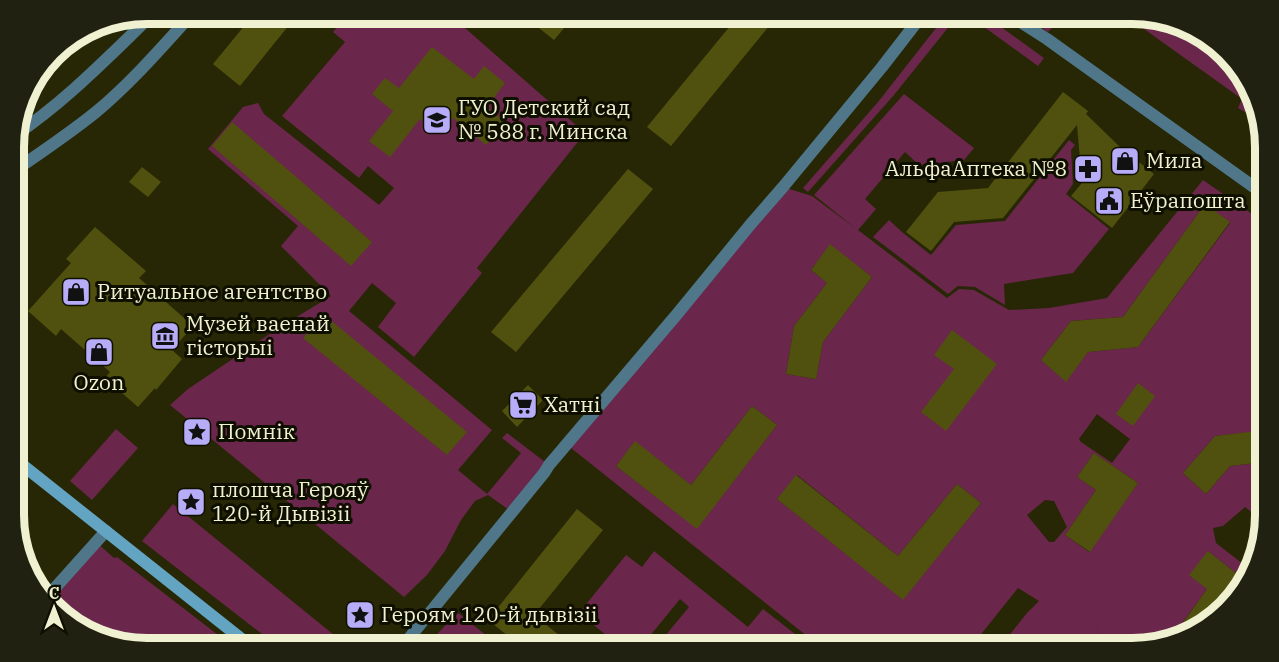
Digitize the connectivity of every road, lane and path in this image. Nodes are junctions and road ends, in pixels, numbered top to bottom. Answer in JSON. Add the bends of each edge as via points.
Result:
{"nodes":[{"id":1,"x":143,"y":24,"type":"edge"},
{"id":2,"x":183,"y":24,"type":"edge"},
{"id":3,"x":914,"y":24,"type":"edge"},
{"id":4,"x":1024,"y":24,"type":"edge"},
{"id":5,"x":25,"y":128,"type":"edge"},
{"id":6,"x":24,"y":164,"type":"edge"},
{"id":7,"x":1255,"y":188,"type":"edge"},
{"id":8,"x":24,"y":466,"type":"edge"},
{"id":9,"x":106,"y":531,"type":"junction"},
{"id":10,"x":64,"y":578,"type":"edge"},
{"id":11,"x":240,"y":638,"type":"edge"},
{"id":12,"x":408,"y":638,"type":"edge"}],
"edges":[{"from":1,"to":5,"type":"street","via":[[75,89]]},
{"from":2,"to":6,"type":"street","via":[[97,111]]},
{"from":3,"to":12,"type":"street","via":[[868,85]]},
{"from":4,"to":7,"type":"street"},
{"from":8,"to":9,"type":"street"},
{"from":9,"to":10,"type":"street"},
{"from":9,"to":11,"type":"street"}]}
